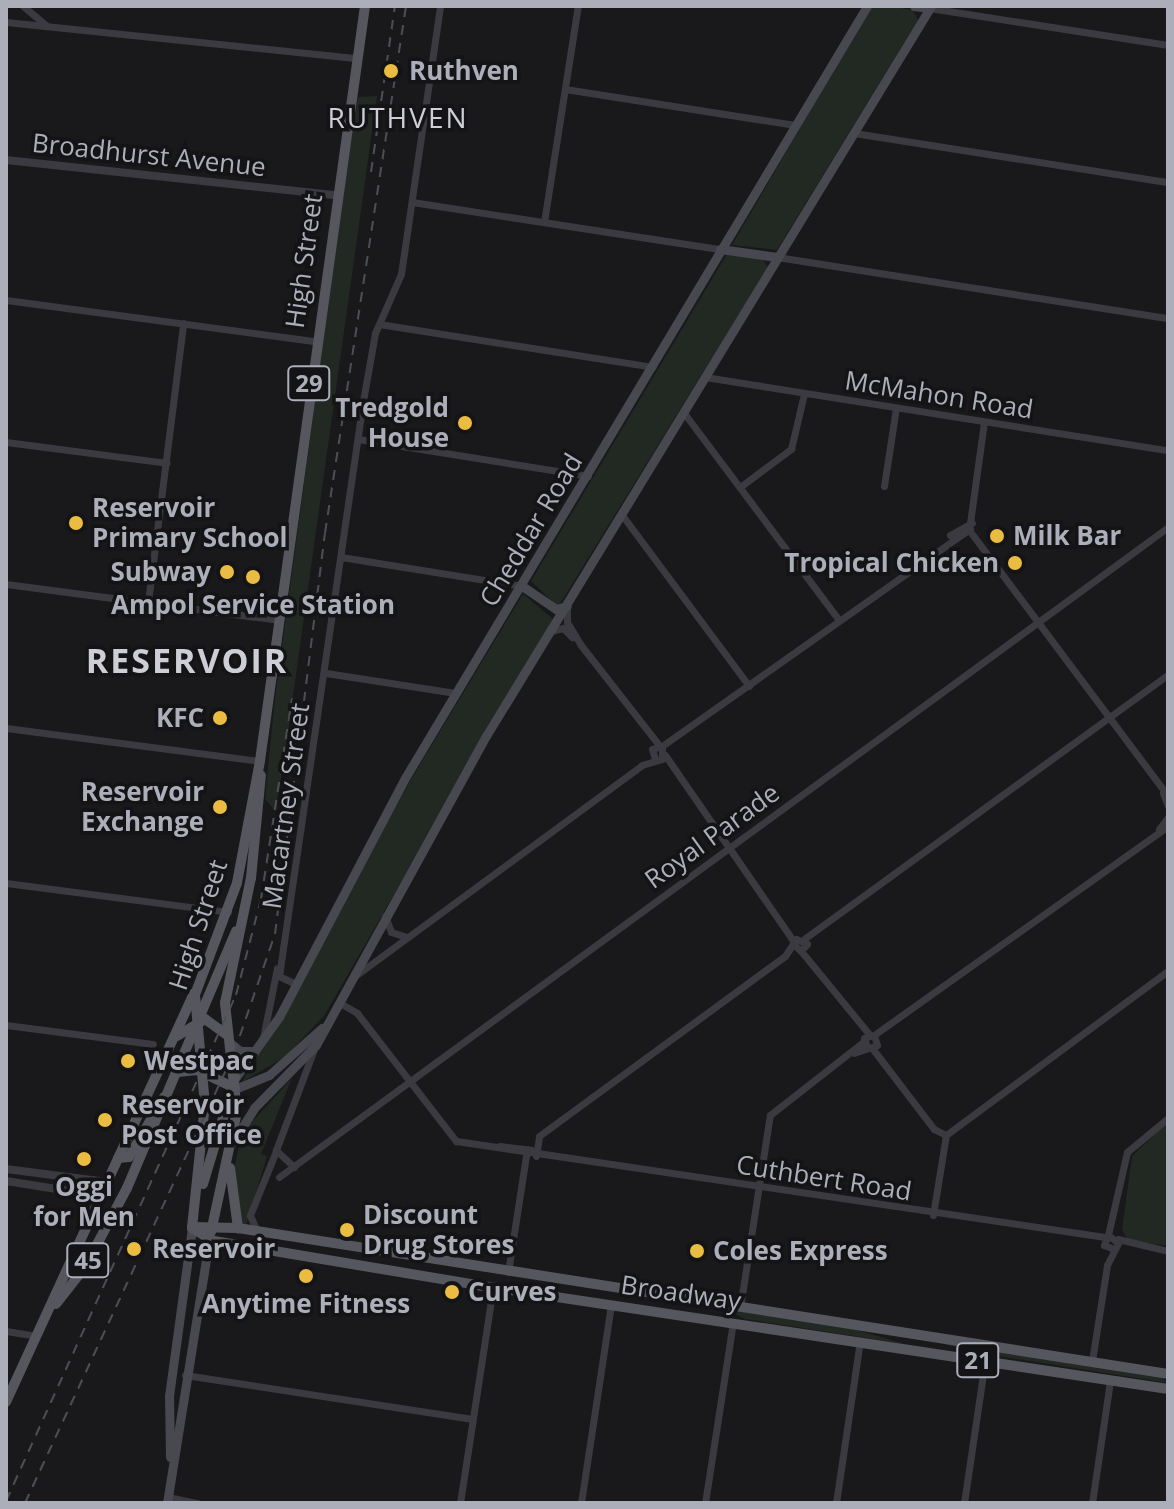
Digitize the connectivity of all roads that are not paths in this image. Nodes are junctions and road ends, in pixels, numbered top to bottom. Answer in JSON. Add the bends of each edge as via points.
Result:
{"nodes":[{"id":1,"x":23,"y":6,"type":"edge"},
{"id":2,"x":365,"y":6,"type":"edge"},
{"id":3,"x":440,"y":6,"type":"edge"},
{"id":4,"x":578,"y":6,"type":"edge"},
{"id":5,"x":867,"y":6,"type":"edge"},
{"id":6,"x":914,"y":6,"type":"edge"},
{"id":7,"x":930,"y":7,"type":"edge"},
{"id":8,"x":6,"y":22,"type":"edge"},
{"id":9,"x":49,"y":27,"type":"junction"},
{"id":10,"x":1168,"y":45,"type":"edge"},
{"id":11,"x":357,"y":58,"type":"junction"},
{"id":12,"x":565,"y":89,"type":"junction"},
{"id":13,"x":795,"y":125,"type":"junction"},
{"id":14,"x":854,"y":133,"type":"junction"},
{"id":15,"x":6,"y":160,"type":"edge"},
{"id":16,"x":1168,"y":182,"type":"edge"},
{"id":17,"x":336,"y":195,"type":"junction"},
{"id":18,"x":412,"y":202,"type":"junction"},
{"id":19,"x":544,"y":222,"type":"junction"},
{"id":20,"x":720,"y":249,"type":"junction"},
{"id":21,"x":777,"y":257,"type":"junction"},
{"id":22,"x":6,"y":300,"type":"edge"},
{"id":23,"x":1168,"y":318,"type":"edge"},
{"id":24,"x":183,"y":323,"type":"junction"},
{"id":25,"x":379,"y":324,"type":"junction"},
{"id":26,"x":315,"y":341,"type":"junction"},
{"id":27,"x":656,"y":367,"type":"junction"},
{"id":28,"x":705,"y":377,"type":"junction"},
{"id":29,"x":804,"y":394,"type":"junction"},
{"id":30,"x":896,"y":408,"type":"junction"},
{"id":31,"x":684,"y":413,"type":"junction"},
{"id":32,"x":984,"y":422,"type":"junction"},
{"id":33,"x":358,"y":439,"type":"junction"},
{"id":34,"x":6,"y":442,"type":"edge"},
{"id":35,"x":1168,"y":450,"type":"edge"},
{"id":36,"x":167,"y":463,"type":"junction"},
{"id":37,"x":590,"y":476,"type":"junction"},
{"id":38,"x":884,"y":486,"type":"dead end"},
{"id":39,"x":740,"y":487,"type":"junction"},
{"id":40,"x":622,"y":515,"type":"junction"},
{"id":41,"x":1168,"y":527,"type":"edge"},
{"id":42,"x":971,"y":528,"type":"junction"},
{"id":43,"x":341,"y":557,"type":"junction"},
{"id":44,"x":6,"y":584,"type":"edge"},
{"id":45,"x":522,"y":586,"type":"junction"},
{"id":46,"x":148,"y":602,"type":"junction"},
{"id":47,"x":567,"y":606,"type":"junction"},
{"id":48,"x":278,"y":620,"type":"junction"},
{"id":49,"x":839,"y":620,"type":"junction"},
{"id":50,"x":1038,"y":622,"type":"junction"},
{"id":51,"x":551,"y":631,"type":"junction"},
{"id":52,"x":580,"y":644,"type":"junction"},
{"id":53,"x":326,"y":673,"type":"junction"},
{"id":54,"x":1168,"y":675,"type":"edge"},
{"id":55,"x":749,"y":686,"type":"junction"},
{"id":56,"x":455,"y":693,"type":"junction"},
{"id":57,"x":1109,"y":718,"type":"junction"},
{"id":58,"x":6,"y":728,"type":"edge"},
{"id":59,"x":659,"y":752,"type":"junction"},
{"id":60,"x":260,"y":761,"type":"junction"},
{"id":61,"x":1165,"y":794,"type":"edge"},
{"id":62,"x":1168,"y":806,"type":"edge"},
{"id":63,"x":1168,"y":817,"type":"edge"},
{"id":64,"x":1168,"y":826,"type":"edge"},
{"id":65,"x":1157,"y":831,"type":"junction"},
{"id":66,"x":730,"y":848,"type":"junction"},
{"id":67,"x":6,"y":883,"type":"edge"},
{"id":68,"x":244,"y":911,"type":"junction"},
{"id":69,"x":228,"y":912,"type":"junction"},
{"id":70,"x":384,"y":915,"type":"junction"},
{"id":71,"x":406,"y":937,"type":"junction"},
{"id":72,"x":800,"y":945,"type":"junction"},
{"id":73,"x":284,"y":951,"type":"junction"},
{"id":74,"x":1168,"y":971,"type":"edge"},
{"id":75,"x":353,"y":977,"type":"junction"},
{"id":76,"x":200,"y":980,"type":"junction"},
{"id":77,"x":296,"y":984,"type":"junction"},
{"id":78,"x":340,"y":1003,"type":"junction"},
{"id":79,"x":198,"y":1022,"type":"junction"},
{"id":80,"x":327,"y":1022,"type":"junction"},
{"id":81,"x":6,"y":1025,"type":"edge"},
{"id":82,"x":175,"y":1037,"type":"junction"},
{"id":83,"x":229,"y":1040,"type":"junction"},
{"id":84,"x":262,"y":1040,"type":"junction"},
{"id":85,"x":870,"y":1041,"type":"junction"},
{"id":86,"x":153,"y":1044,"type":"dead end"},
{"id":87,"x":316,"y":1045,"type":"junction"},
{"id":88,"x":255,"y":1051,"type":"junction"},
{"id":89,"x":178,"y":1072,"type":"junction"},
{"id":90,"x":204,"y":1072,"type":"junction"},
{"id":91,"x":409,"y":1083,"type":"junction"},
{"id":92,"x":234,"y":1084,"type":"junction"},
{"id":93,"x":171,"y":1090,"type":"junction"},
{"id":94,"x":1168,"y":1118,"type":"edge"},
{"id":95,"x":946,"y":1135,"type":"junction"},
{"id":96,"x":230,"y":1149,"type":"junction"},
{"id":97,"x":276,"y":1151,"type":"junction"},
{"id":98,"x":530,"y":1153,"type":"junction"},
{"id":99,"x":118,"y":1158,"type":"junction"},
{"id":100,"x":294,"y":1167,"type":"junction"},
{"id":101,"x":6,"y":1169,"type":"edge"},
{"id":102,"x":279,"y":1177,"type":"dead end"},
{"id":103,"x":6,"y":1181,"type":"edge"},
{"id":104,"x":107,"y":1182,"type":"junction"},
{"id":105,"x":758,"y":1188,"type":"junction"},
{"id":106,"x":125,"y":1192,"type":"junction"},
{"id":107,"x":101,"y":1196,"type":"junction"},
{"id":108,"x":198,"y":1197,"type":"junction"},
{"id":109,"x":933,"y":1215,"type":"junction"},
{"id":110,"x":192,"y":1227,"type":"junction"},
{"id":111,"x":212,"y":1227,"type":"junction"},
{"id":112,"x":238,"y":1228,"type":"junction"},
{"id":113,"x":259,"y":1232,"type":"junction"},
{"id":114,"x":209,"y":1240,"type":"junction"},
{"id":115,"x":312,"y":1241,"type":"junction"},
{"id":116,"x":1111,"y":1242,"type":"junction"},
{"id":117,"x":1168,"y":1251,"type":"edge"},
{"id":118,"x":310,"y":1257,"type":"junction"},
{"id":119,"x":495,"y":1270,"type":"junction"},
{"id":120,"x":508,"y":1272,"type":"junction"},
{"id":121,"x":65,"y":1275,"type":"junction"},
{"id":122,"x":77,"y":1277,"type":"junction"},
{"id":123,"x":499,"y":1288,"type":"junction"},
{"id":124,"x":678,"y":1297,"type":"junction"},
{"id":125,"x":611,"y":1305,"type":"junction"},
{"id":126,"x":740,"y":1308,"type":"junction"},
{"id":127,"x":675,"y":1314,"type":"junction"},
{"id":128,"x":45,"y":1317,"type":"junction"},
{"id":129,"x":733,"y":1322,"type":"junction"},
{"id":130,"x":6,"y":1331,"type":"edge"},
{"id":131,"x":908,"y":1334,"type":"junction"},
{"id":132,"x":37,"y":1336,"type":"junction"},
{"id":133,"x":860,"y":1341,"type":"junction"},
{"id":134,"x":911,"y":1349,"type":"junction"},
{"id":135,"x":985,"y":1361,"type":"junction"},
{"id":136,"x":1092,"y":1361,"type":"junction"},
{"id":137,"x":1168,"y":1374,"type":"edge"},
{"id":138,"x":185,"y":1375,"type":"junction"},
{"id":139,"x":1110,"y":1381,"type":"junction"},
{"id":140,"x":1168,"y":1389,"type":"edge"},
{"id":141,"x":6,"y":1402,"type":"edge"},
{"id":142,"x":168,"y":1407,"type":"junction"},
{"id":143,"x":181,"y":1409,"type":"junction"},
{"id":144,"x":473,"y":1419,"type":"junction"},
{"id":145,"x":171,"y":1472,"type":"junction"},
{"id":146,"x":168,"y":1501,"type":"edge"},
{"id":147,"x":177,"y":1503,"type":"edge"},
{"id":148,"x":197,"y":1503,"type":"edge"},
{"id":149,"x":460,"y":1503,"type":"edge"},
{"id":150,"x":581,"y":1503,"type":"edge"},
{"id":151,"x":705,"y":1503,"type":"edge"},
{"id":152,"x":836,"y":1503,"type":"edge"},
{"id":153,"x":964,"y":1503,"type":"edge"},
{"id":154,"x":1092,"y":1503,"type":"edge"}],
"edges":[{"from":1,"to":9,"type":"street"},
{"from":2,"to":11,"type":"main road","name":"High Street","number":"29"},
{"from":3,"to":18,"type":"street","name":"Macartney Street"},
{"from":4,"to":12,"type":"street"},
{"from":5,"to":13,"type":"main road","name":"Cheddar Road"},
{"from":6,"to":7,"type":"main road"},
{"from":7,"to":10,"type":"street"},
{"from":7,"to":14,"type":"main road"},
{"from":8,"to":9,"type":"street"},
{"from":9,"to":11,"type":"street"},
{"from":11,"to":17,"type":"main road","name":"High Street","number":"29"},
{"from":12,"to":13,"type":"street"},
{"from":12,"to":19,"type":"street"},
{"from":13,"to":20,"type":"main road","name":"Cheddar Road"},
{"from":14,"to":16,"type":"street"},
{"from":14,"to":21,"type":"main road"},
{"from":15,"to":17,"type":"street","name":"Broadhurst Avenue"},
{"from":17,"to":26,"type":"main road","name":"High Street","number":"29"},
{"from":18,"to":19,"type":"street"},
{"from":18,"to":25,"type":"street","name":"Macartney Street","via":[[401,274]]},
{"from":19,"to":20,"type":"street"},
{"from":20,"to":21,"type":"main road"},
{"from":20,"to":27,"type":"main road","name":"Cheddar Road"},
{"from":21,"to":23,"type":"street"},
{"from":21,"to":28,"type":"main road"},
{"from":22,"to":24,"type":"street"},
{"from":24,"to":26,"type":"street"},
{"from":24,"to":36,"type":"street"},
{"from":25,"to":27,"type":"street"},
{"from":25,"to":33,"type":"street","name":"Macartney Street"},
{"from":26,"to":48,"type":"main road","name":"High Street","number":"29"},
{"from":27,"to":37,"type":"main road","name":"Cheddar Road"},
{"from":28,"to":29,"type":"street","name":"McMahon Road"},
{"from":28,"to":31,"type":"main road"},
{"from":29,"to":30,"type":"street","name":"McMahon Road"},
{"from":29,"to":39,"type":"street","via":[[791,449]]},
{"from":30,"to":32,"type":"street","name":"McMahon Road"},
{"from":30,"to":38,"type":"street"},
{"from":31,"to":39,"type":"street"},
{"from":31,"to":40,"type":"main road"},
{"from":32,"to":35,"type":"street","name":"McMahon Road"},
{"from":32,"to":42,"type":"street"},
{"from":33,"to":37,"type":"street"},
{"from":33,"to":43,"type":"street","name":"Macartney Street"},
{"from":34,"to":36,"type":"street"},
{"from":36,"to":46,"type":"street"},
{"from":37,"to":45,"type":"main road","name":"Cheddar Road"},
{"from":39,"to":49,"type":"street"},
{"from":40,"to":47,"type":"main road"},
{"from":40,"to":55,"type":"street"},
{"from":41,"to":50,"type":"street","name":"Royal Parade"},
{"from":42,"to":49,"type":"street"},
{"from":42,"to":50,"type":"street"},
{"from":43,"to":45,"type":"street"},
{"from":43,"to":53,"type":"street","name":"Macartney Street"},
{"from":44,"to":46,"type":"street"},
{"from":45,"to":47,"type":"main road","via":[[556,609]]},
{"from":45,"to":56,"type":"main road","name":"Cheddar Road"},
{"from":46,"to":48,"type":"street"},
{"from":47,"to":51,"type":"main road"},
{"from":47,"to":52,"type":"street","via":[[567,622]]},
{"from":48,"to":60,"type":"main road","name":"High Street","number":"29"},
{"from":49,"to":55,"type":"street"},
{"from":50,"to":57,"type":"street"},
{"from":50,"to":66,"type":"street","name":"Royal Parade"},
{"from":51,"to":52,"type":"street","via":[[563,628]]},
{"from":51,"to":70,"type":"main road"},
{"from":52,"to":59,"type":"street"},
{"from":53,"to":56,"type":"street"},
{"from":53,"to":73,"type":"street","name":"Macartney Street"},
{"from":54,"to":57,"type":"street"},
{"from":55,"to":59,"type":"street"},
{"from":56,"to":77,"type":"main road","name":"Cheddar Road"},
{"from":57,"to":61,"type":"street"},
{"from":57,"to":72,"type":"street"},
{"from":58,"to":60,"type":"street"},
{"from":59,"to":66,"type":"street"},
{"from":59,"to":71,"type":"street"},
{"from":60,"to":68,"type":"main road","name":"High Street","number":"29","via":[[261,804]]},
{"from":60,"to":69,"type":"main road","name":"High Street","number":"29"},
{"from":61,"to":62,"type":"street"},
{"from":63,"to":65,"type":"street"},
{"from":64,"to":65,"type":"street"},
{"from":65,"to":85,"type":"street"},
{"from":66,"to":72,"type":"street"},
{"from":66,"to":91,"type":"street","name":"Royal Parade"},
{"from":67,"to":69,"type":"street"},
{"from":68,"to":79,"type":"main road","number":"45"},
{"from":68,"to":83,"type":"main road","name":"High Street","number":"29","via":[[225,1003]]},
{"from":69,"to":76,"type":"main road","name":"High Street","number":"29"},
{"from":70,"to":71,"type":"street","via":[[391,932]]},
{"from":70,"to":75,"type":"main road"},
{"from":71,"to":75,"type":"street"},
{"from":72,"to":85,"type":"street"},
{"from":72,"to":98,"type":"street","via":[[539,1136]]},
{"from":73,"to":77,"type":"street","name":"Macartney Street","via":[[280,979]]},
{"from":73,"to":84,"type":"street","name":"Macartney Street"},
{"from":74,"to":95,"type":"street"},
{"from":75,"to":78,"type":"main road"},
{"from":76,"to":79,"type":"main road","name":"High Street","number":"29"},
{"from":76,"to":82,"type":"main road","number":"45"},
{"from":77,"to":84,"type":"main road","name":"Cheddar Road"},
{"from":78,"to":80,"type":"main road"},
{"from":78,"to":91,"type":"street","name":"Cuthbert Road","via":[[356,1012]]},
{"from":79,"to":82,"type":"main road"},
{"from":79,"to":83,"type":"main road","via":[[217,1024]]},
{"from":79,"to":89,"type":"main road","number":"45"},
{"from":79,"to":90,"type":"main road","name":"High Street","number":"29"},
{"from":80,"to":87,"type":"main road"},
{"from":80,"to":92,"type":"main road","via":[[269,1075]]},
{"from":81,"to":86,"type":"street"},
{"from":82,"to":99,"type":"main road","number":"45"},
{"from":83,"to":88,"type":"main road","via":[[240,1051]]},
{"from":83,"to":92,"type":"main road","name":"High Street","number":"29"},
{"from":84,"to":88,"type":"main road","name":"Cheddar Road"},
{"from":85,"to":95,"type":"street","via":[[934,1129]]},
{"from":85,"to":105,"type":"street","via":[[770,1115]]},
{"from":87,"to":96,"type":"main road","via":[[254,1108]]},
{"from":87,"to":97,"type":"street"},
{"from":88,"to":92,"type":"main road","name":"Cheddar Road"},
{"from":89,"to":90,"type":"main road"},
{"from":89,"to":93,"type":"main road","number":"45"},
{"from":90,"to":92,"type":"main road"},
{"from":90,"to":108,"type":"main road","name":"High Street","number":"29"},
{"from":91,"to":98,"type":"street","name":"Cuthbert Road","via":[[447,1136]]},
{"from":91,"to":100,"type":"street","name":"Royal Parade"},
{"from":92,"to":96,"type":"main road","name":"High Street","number":"29"},
{"from":92,"to":108,"type":"main road","name":"High Street"},
{"from":93,"to":99,"type":"main road","via":[[129,1157]]},
{"from":93,"to":106,"type":"main road","number":"45"},
{"from":94,"to":116,"type":"street","via":[[1127,1152]]},
{"from":95,"to":109,"type":"street"},
{"from":96,"to":111,"type":"main road","name":"High Street","number":"29"},
{"from":96,"to":112,"type":"main road","via":[[230,1200]]},
{"from":97,"to":100,"type":"street"},
{"from":97,"to":113,"type":"street","via":[[250,1215]]},
{"from":98,"to":105,"type":"street","name":"Cuthbert Road"},
{"from":98,"to":120,"type":"street"},
{"from":99,"to":104,"type":"main road","number":"45"},
{"from":100,"to":102,"type":"street","name":"Royal Parade"},
{"from":101,"to":104,"type":"street"},
{"from":103,"to":107,"type":"street"},
{"from":104,"to":106,"type":"main road"},
{"from":104,"to":107,"type":"main road","number":"45"},
{"from":105,"to":109,"type":"street","name":"Cuthbert Road"},
{"from":105,"to":126,"type":"street"},
{"from":106,"to":107,"type":"main road"},
{"from":106,"to":122,"type":"main road","number":"45"},
{"from":107,"to":121,"type":"main road","number":"45"},
{"from":108,"to":110,"type":"main road","name":"High Street","number":"29"},
{"from":109,"to":116,"type":"street","name":"Cuthbert Road"},
{"from":110,"to":111,"type":"main road","name":"Broadway","number":"21"},
{"from":110,"to":114,"type":"main road","name":"Broadway","number":"21"},
{"from":110,"to":142,"type":"main road","name":"High Street","number":"29"},
{"from":111,"to":112,"type":"main road","name":"Broadway","number":"21"},
{"from":111,"to":114,"type":"main road","name":"High Street","number":"29"},
{"from":112,"to":113,"type":"main road","name":"Broadway","number":"21"},
{"from":113,"to":115,"type":"main road","name":"Broadway","number":"21"},
{"from":114,"to":118,"type":"main road","name":"Broadway","number":"21"},
{"from":114,"to":138,"type":"main road","name":"High Street","number":"29"},
{"from":115,"to":118,"type":"main road"},
{"from":115,"to":119,"type":"main road","name":"Broadway","number":"21"},
{"from":116,"to":117,"type":"street","name":"Cuthbert Road"},
{"from":116,"to":136,"type":"street"},
{"from":118,"to":123,"type":"main road","name":"Broadway","number":"21"},
{"from":119,"to":120,"type":"main road","name":"Broadway","number":"21"},
{"from":119,"to":123,"type":"main road"},
{"from":120,"to":123,"type":"main road"},
{"from":120,"to":124,"type":"main road","name":"Broadway","number":"21"},
{"from":121,"to":122,"type":"main road"},
{"from":121,"to":128,"type":"main road","number":"45"},
{"from":122,"to":128,"type":"main road","number":"45"},
{"from":123,"to":125,"type":"main road","name":"Broadway","number":"21"},
{"from":123,"to":144,"type":"street"},
{"from":124,"to":126,"type":"main road","name":"Broadway","number":"21"},
{"from":124,"to":127,"type":"main road"},
{"from":125,"to":127,"type":"main road","name":"Broadway","number":"21"},
{"from":125,"to":150,"type":"street"},
{"from":126,"to":131,"type":"main road","name":"Broadway","number":"21"},
{"from":127,"to":129,"type":"main road","name":"Broadway","number":"21"},
{"from":128,"to":132,"type":"main road","number":"45"},
{"from":129,"to":133,"type":"main road","name":"Broadway","number":"21"},
{"from":129,"to":151,"type":"street"},
{"from":130,"to":132,"type":"street"},
{"from":131,"to":134,"type":"main road"},
{"from":131,"to":136,"type":"main road","name":"Broadway","number":"21"},
{"from":132,"to":141,"type":"main road","number":"45"},
{"from":133,"to":134,"type":"main road","name":"Broadway","number":"21"},
{"from":133,"to":152,"type":"street"},
{"from":134,"to":135,"type":"main road","name":"Broadway","number":"21"},
{"from":135,"to":139,"type":"main road","name":"Broadway","number":"21"},
{"from":135,"to":153,"type":"street"},
{"from":136,"to":137,"type":"main road","name":"Broadway","number":"21"},
{"from":138,"to":143,"type":"main road","name":"High Street","number":"29"},
{"from":138,"to":144,"type":"street"},
{"from":139,"to":140,"type":"main road","name":"Broadway","number":"21"},
{"from":139,"to":154,"type":"street"},
{"from":142,"to":143,"type":"main road"},
{"from":142,"to":145,"type":"main road","name":"High Street","number":"29"},
{"from":143,"to":145,"type":"main road","name":"High Street","number":"29"},
{"from":144,"to":149,"type":"street"},
{"from":145,"to":146,"type":"main road","name":"High Street","number":"29"},
{"from":146,"to":147,"type":"street"},
{"from":146,"to":148,"type":"street"}]}
